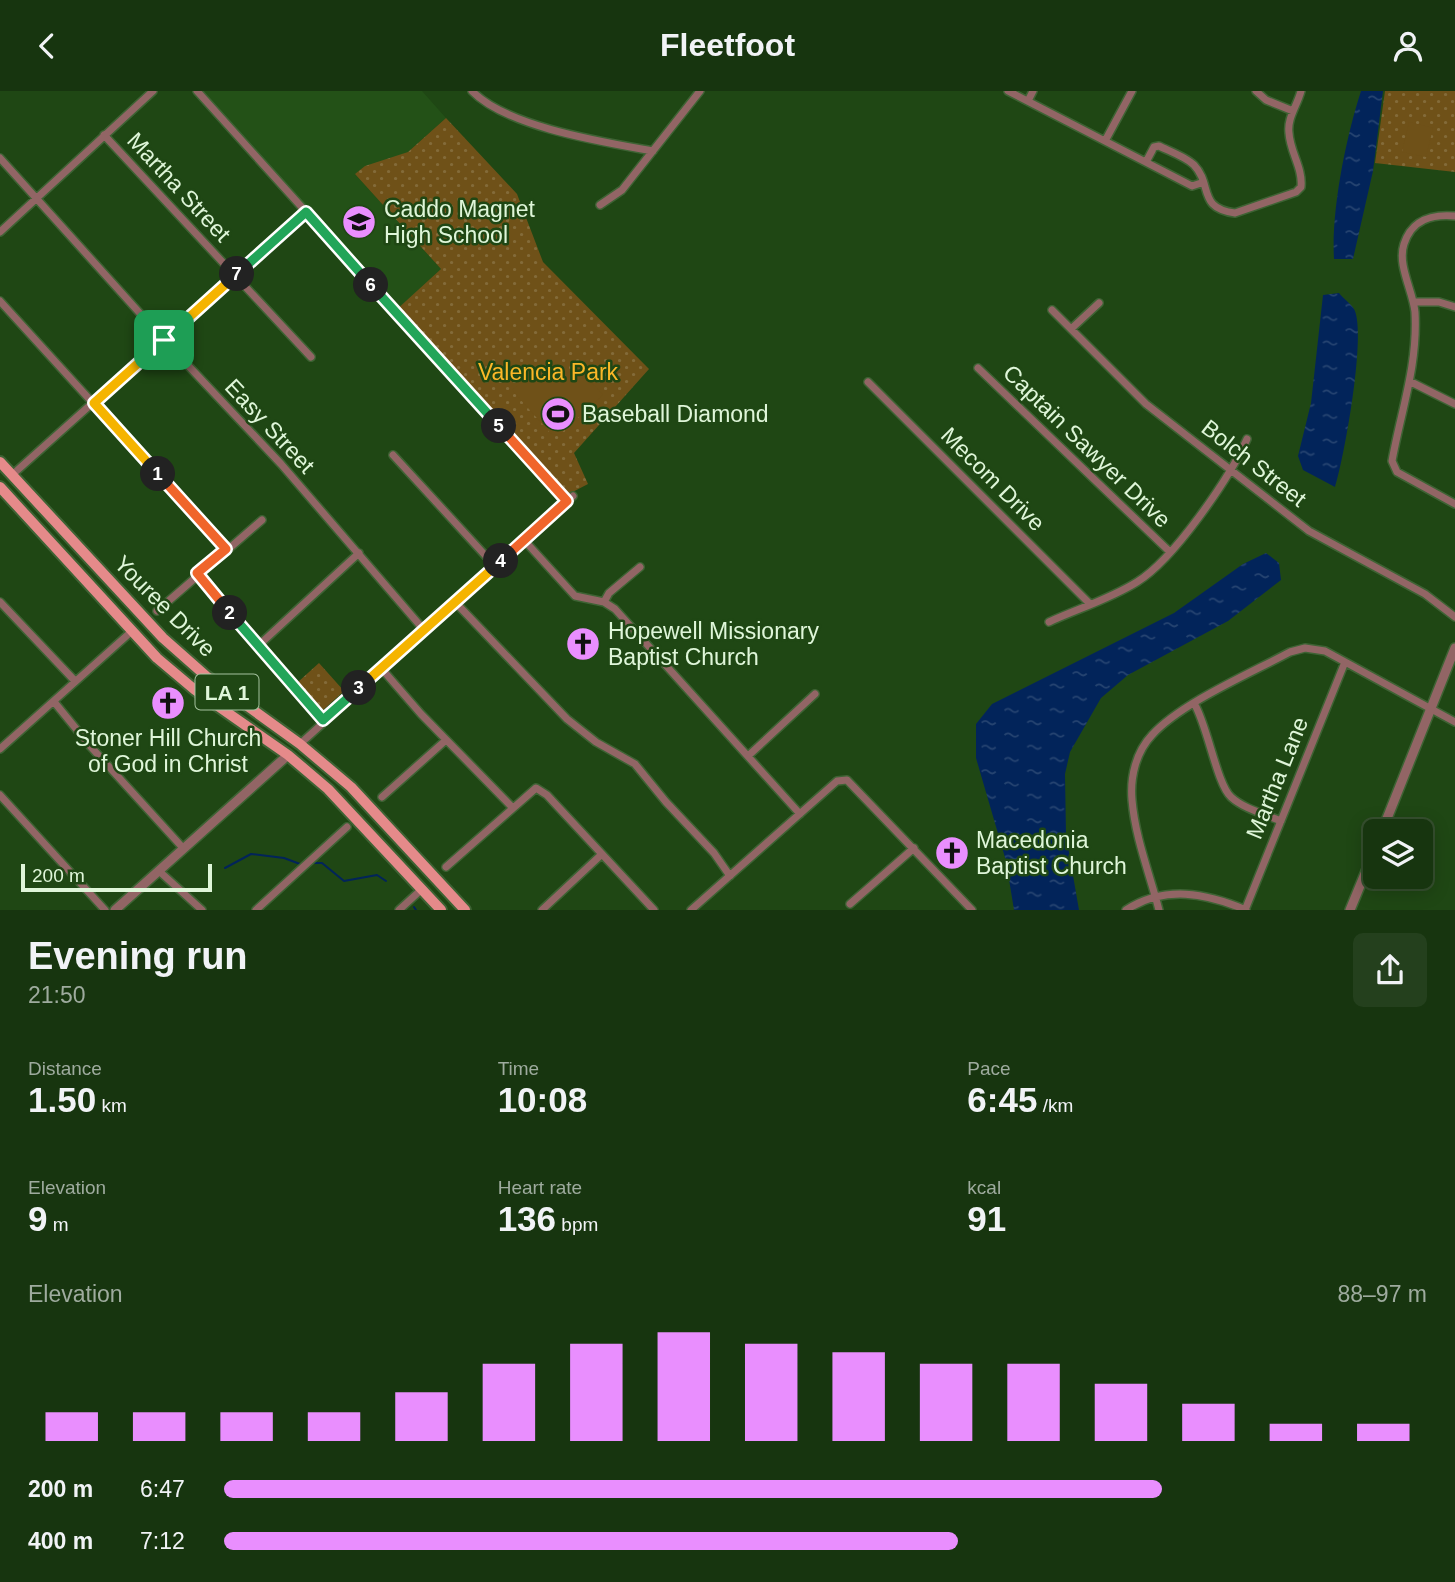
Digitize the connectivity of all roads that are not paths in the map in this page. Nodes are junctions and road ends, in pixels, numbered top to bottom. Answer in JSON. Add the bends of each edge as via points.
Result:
{"nodes":[{"id":1,"x":153,"y":91,"type":"edge"},
{"id":2,"x":197,"y":91,"type":"edge"},
{"id":3,"x":472,"y":91,"type":"edge"},
{"id":4,"x":484,"y":91,"type":"edge"},
{"id":5,"x":700,"y":91,"type":"edge"},
{"id":6,"x":1009,"y":91,"type":"edge"},
{"id":7,"x":1033,"y":91,"type":"edge"},
{"id":8,"x":1132,"y":91,"type":"edge"},
{"id":9,"x":1256,"y":91,"type":"edge"},
{"id":10,"x":1301,"y":91,"type":"edge"},
{"id":11,"x":480,"y":99,"type":"junction"},
{"id":12,"x":1028,"y":101,"type":"junction"},
{"id":13,"x":1293,"y":111,"type":"junction"},
{"id":14,"x":104,"y":135,"type":"junction"},
{"id":15,"x":1105,"y":141,"type":"junction"},
{"id":16,"x":653,"y":151,"type":"junction"},
{"id":17,"x":0,"y":157,"type":"edge"},
{"id":18,"x":1146,"y":162,"type":"junction"},
{"id":19,"x":1201,"y":183,"type":"junction"},
{"id":20,"x":36,"y":197,"type":"junction"},
{"id":21,"x":600,"y":205,"type":"dead end"},
{"id":22,"x":307,"y":214,"type":"junction"},
{"id":23,"x":1455,"y":216,"type":"edge"},
{"id":24,"x":0,"y":232,"type":"edge"},
{"id":25,"x":235,"y":276,"type":"junction"},
{"id":26,"x":0,"y":300,"type":"edge"},
{"id":27,"x":1414,"y":302,"type":"junction"},
{"id":28,"x":1099,"y":303,"type":"dead end"},
{"id":29,"x":1455,"y":307,"type":"edge"},
{"id":30,"x":1052,"y":310,"type":"dead end"},
{"id":31,"x":1071,"y":329,"type":"junction"},
{"id":32,"x":164,"y":340,"type":"junction"},
{"id":33,"x":311,"y":357,"type":"dead end"},
{"id":34,"x":978,"y":368,"type":"dead end"},
{"id":35,"x":1411,"y":382,"type":"junction"},
{"id":36,"x":868,"y":383,"type":"dead end"},
{"id":37,"x":94,"y":403,"type":"junction"},
{"id":38,"x":1455,"y":404,"type":"edge"},
{"id":39,"x":1247,"y":439,"type":"dead end"},
{"id":40,"x":393,"y":455,"type":"dead end"},
{"id":41,"x":0,"y":462,"type":"edge"},
{"id":42,"x":1233,"y":470,"type":"junction"},
{"id":43,"x":12,"y":475,"type":"junction"},
{"id":44,"x":0,"y":487,"type":"edge"},
{"id":45,"x":1455,"y":504,"type":"edge"},
{"id":46,"x":262,"y":520,"type":"dead end"},
{"id":47,"x":524,"y":540,"type":"junction"},
{"id":48,"x":226,"y":549,"type":"junction"},
{"id":49,"x":1170,"y":552,"type":"junction"},
{"id":50,"x":359,"y":553,"type":"junction"},
{"id":51,"x":495,"y":566,"type":"junction"},
{"id":52,"x":640,"y":567,"type":"dead end"},
{"id":53,"x":197,"y":573,"type":"junction"},
{"id":54,"x":0,"y":602,"type":"edge"},
{"id":55,"x":454,"y":602,"type":"junction"},
{"id":56,"x":604,"y":602,"type":"junction"},
{"id":57,"x":1090,"y":604,"type":"junction"},
{"id":58,"x":157,"y":611,"type":"dead end"},
{"id":59,"x":1455,"y":617,"type":"edge"},
{"id":60,"x":1049,"y":622,"type":"dead end"},
{"id":61,"x":424,"y":630,"type":"junction"},
{"id":62,"x":132,"y":631,"type":"junction"},
{"id":63,"x":259,"y":645,"type":"junction"},
{"id":64,"x":1455,"y":648,"type":"edge"},
{"id":65,"x":1345,"y":662,"type":"junction"},
{"id":66,"x":381,"y":668,"type":"junction"},
{"id":67,"x":75,"y":681,"type":"junction"},
{"id":68,"x":816,"y":694,"type":"dead end"},
{"id":69,"x":55,"y":703,"type":"junction"},
{"id":70,"x":1195,"y":705,"type":"junction"},
{"id":71,"x":1431,"y":709,"type":"junction"},
{"id":72,"x":323,"y":720,"type":"junction"},
{"id":73,"x":1455,"y":722,"type":"edge"},
{"id":74,"x":446,"y":740,"type":"junction"},
{"id":75,"x":300,"y":744,"type":"junction"},
{"id":76,"x":0,"y":749,"type":"edge"},
{"id":77,"x":288,"y":755,"type":"junction"},
{"id":78,"x":748,"y":756,"type":"junction"},
{"id":79,"x":0,"y":795,"type":"edge"},
{"id":80,"x":382,"y":797,"type":"dead end"},
{"id":81,"x":512,"y":807,"type":"junction"},
{"id":82,"x":800,"y":814,"type":"junction"},
{"id":83,"x":1387,"y":819,"type":"edge"},
{"id":84,"x":1281,"y":821,"type":"junction"},
{"id":85,"x":347,"y":827,"type":"dead end"},
{"id":86,"x":183,"y":848,"type":"junction"},
{"id":87,"x":914,"y":848,"type":"junction"},
{"id":88,"x":602,"y":854,"type":"junction"},
{"id":89,"x":446,"y":867,"type":"dead end"},
{"id":90,"x":159,"y":871,"type":"junction"},
{"id":91,"x":730,"y":876,"type":"junction"},
{"id":92,"x":1363,"y":878,"type":"edge"},
{"id":93,"x":422,"y":889,"type":"junction"},
{"id":94,"x":1156,"y":897,"type":"junction"},
{"id":95,"x":700,"y":903,"type":"junction"},
{"id":96,"x":850,"y":904,"type":"dead end"},
{"id":97,"x":104,"y":910,"type":"edge"},
{"id":98,"x":115,"y":910,"type":"edge"},
{"id":99,"x":202,"y":910,"type":"edge"},
{"id":100,"x":256,"y":910,"type":"edge"},
{"id":101,"x":399,"y":910,"type":"edge"},
{"id":102,"x":441,"y":910,"type":"edge"},
{"id":103,"x":465,"y":910,"type":"edge"},
{"id":104,"x":542,"y":910,"type":"edge"},
{"id":105,"x":654,"y":910,"type":"edge"},
{"id":106,"x":691,"y":910,"type":"edge"},
{"id":107,"x":707,"y":910,"type":"edge"},
{"id":108,"x":972,"y":910,"type":"edge"},
{"id":109,"x":1126,"y":910,"type":"edge"},
{"id":110,"x":1160,"y":910,"type":"edge"},
{"id":111,"x":1246,"y":910,"type":"edge"},
{"id":112,"x":1350,"y":910,"type":"edge"}],
"edges":[{"from":1,"to":14,"type":"street"},
{"from":2,"to":22,"type":"street"},
{"from":3,"to":11,"type":"street"},
{"from":4,"to":11,"type":"street"},
{"from":5,"to":16,"type":"street"},
{"from":6,"to":12,"type":"street"},
{"from":7,"to":12,"type":"street"},
{"from":8,"to":15,"type":"street"},
{"from":9,"to":13,"type":"street"},
{"from":10,"to":13,"type":"street"},
{"from":11,"to":16,"type":"street","via":[[545,127]]},
{"from":12,"to":15,"type":"street"},
{"from":13,"to":19,"type":"street","via":[[1289,134],[1302,179],[1296,192],[1235,213],[1209,202]]},
{"from":14,"to":20,"type":"street"},
{"from":14,"to":25,"type":"street","name":"Martha Street"},
{"from":15,"to":18,"type":"street"},
{"from":16,"to":21,"type":"street","via":[[618,195]]},
{"from":17,"to":20,"type":"street","name":"Easy Street"},
{"from":18,"to":19,"type":"street","via":[[1192,186]]},
{"from":18,"to":19,"type":"street","via":[[1159,146],[1194,166]]},
{"from":20,"to":24,"type":"street"},
{"from":20,"to":32,"type":"street","name":"Easy Street"},
{"from":22,"to":25,"type":"street"},
{"from":22,"to":47,"type":"street","via":[[570,498]]},
{"from":23,"to":27,"type":"street","via":[[1431,216],[1409,233],[1403,245]]},
{"from":25,"to":32,"type":"street"},
{"from":25,"to":33,"type":"street","name":"Martha Street"},
{"from":26,"to":37,"type":"street"},
{"from":27,"to":29,"type":"street"},
{"from":27,"to":35,"type":"street"},
{"from":28,"to":31,"type":"street"},
{"from":30,"to":31,"type":"street","name":"Bolch Street"},
{"from":31,"to":42,"type":"street","name":"Bolch Street","via":[[1146,404]]},
{"from":32,"to":37,"type":"street"},
{"from":32,"to":50,"type":"street","name":"Easy Street"},
{"from":34,"to":49,"type":"street","name":"Captain Sawyer Drive"},
{"from":35,"to":38,"type":"street"},
{"from":35,"to":45,"type":"street","via":[[1392,458],[1397,472]]},
{"from":36,"to":57,"type":"street","name":"Mecom Drive"},
{"from":37,"to":43,"type":"street"},
{"from":37,"to":48,"type":"street"},
{"from":39,"to":42,"type":"street"},
{"from":40,"to":51,"type":"street"},
{"from":41,"to":43,"type":"main road","name":"Youree Drive","number":"LA 1"},
{"from":42,"to":49,"type":"street"},
{"from":42,"to":59,"type":"street","name":"Bolch Street","via":[[1309,531],[1425,594]]},
{"from":43,"to":44,"type":"main road"},
{"from":43,"to":75,"type":"main road","name":"Youree Drive","number":"LA 1","via":[[175,650]]},
{"from":44,"to":62,"type":"main road","name":"Youree Drive","number":"LA 1"},
{"from":46,"to":48,"type":"street"},
{"from":47,"to":51,"type":"street"},
{"from":47,"to":56,"type":"street","via":[[570,593]]},
{"from":48,"to":53,"type":"street"},
{"from":49,"to":57,"type":"street","via":[[1138,582]]},
{"from":50,"to":61,"type":"street","name":"Easy Street"},
{"from":50,"to":63,"type":"street"},
{"from":51,"to":55,"type":"street"},
{"from":52,"to":56,"type":"street"},
{"from":53,"to":58,"type":"street"},
{"from":53,"to":63,"type":"street"},
{"from":54,"to":67,"type":"street"},
{"from":55,"to":61,"type":"street"},
{"from":55,"to":91,"type":"street","via":[[567,719],[596,742],[632,761]]},
{"from":56,"to":78,"type":"street"},
{"from":57,"to":60,"type":"street"},
{"from":61,"to":66,"type":"street"},
{"from":62,"to":67,"type":"street"},
{"from":62,"to":77,"type":"main road","name":"Youree Drive","number":"LA 1","via":[[195,690]]},
{"from":63,"to":72,"type":"street"},
{"from":64,"to":71,"type":"street"},
{"from":65,"to":70,"type":"street","via":[[1316,648],[1295,650]]},
{"from":65,"to":71,"type":"street"},
{"from":65,"to":84,"type":"street","name":"Martha Lane"},
{"from":66,"to":72,"type":"street"},
{"from":66,"to":74,"type":"street"},
{"from":67,"to":69,"type":"street"},
{"from":68,"to":78,"type":"street"},
{"from":69,"to":76,"type":"street"},
{"from":69,"to":86,"type":"street"},
{"from":70,"to":84,"type":"street","via":[[1226,791],[1239,803]]},
{"from":70,"to":94,"type":"street","via":[[1152,735],[1134,770],[1135,816]]},
{"from":71,"to":73,"type":"street"},
{"from":71,"to":83,"type":"street"},
{"from":72,"to":75,"type":"street"},
{"from":74,"to":80,"type":"street"},
{"from":74,"to":81,"type":"street"},
{"from":75,"to":77,"type":"main road"},
{"from":75,"to":103,"type":"main road","name":"Youree Drive","number":"LA 1","via":[[361,797]]},
{"from":77,"to":86,"type":"street"},
{"from":77,"to":93,"type":"main road","name":"Youree Drive","number":"LA 1","via":[[341,802]]},
{"from":78,"to":82,"type":"street"},
{"from":79,"to":97,"type":"street"},
{"from":81,"to":88,"type":"street","via":[[536,788]]},
{"from":81,"to":89,"type":"street"},
{"from":82,"to":87,"type":"street","via":[[837,781],[847,780]]},
{"from":82,"to":91,"type":"street"},
{"from":84,"to":111,"type":"street","name":"Martha Lane"},
{"from":85,"to":100,"type":"street"},
{"from":86,"to":90,"type":"street"},
{"from":87,"to":96,"type":"street"},
{"from":87,"to":108,"type":"street"},
{"from":88,"to":104,"type":"street"},
{"from":88,"to":105,"type":"street"},
{"from":90,"to":98,"type":"street"},
{"from":90,"to":99,"type":"street"},
{"from":91,"to":95,"type":"street"},
{"from":92,"to":112,"type":"street"},
{"from":93,"to":101,"type":"street"},
{"from":93,"to":102,"type":"main road","name":"Youree Drive","number":"LA 1"},
{"from":94,"to":109,"type":"street"},
{"from":94,"to":110,"type":"street"},
{"from":94,"to":111,"type":"street","via":[[1193,894]]},
{"from":95,"to":106,"type":"street"},
{"from":95,"to":107,"type":"street"}]}
